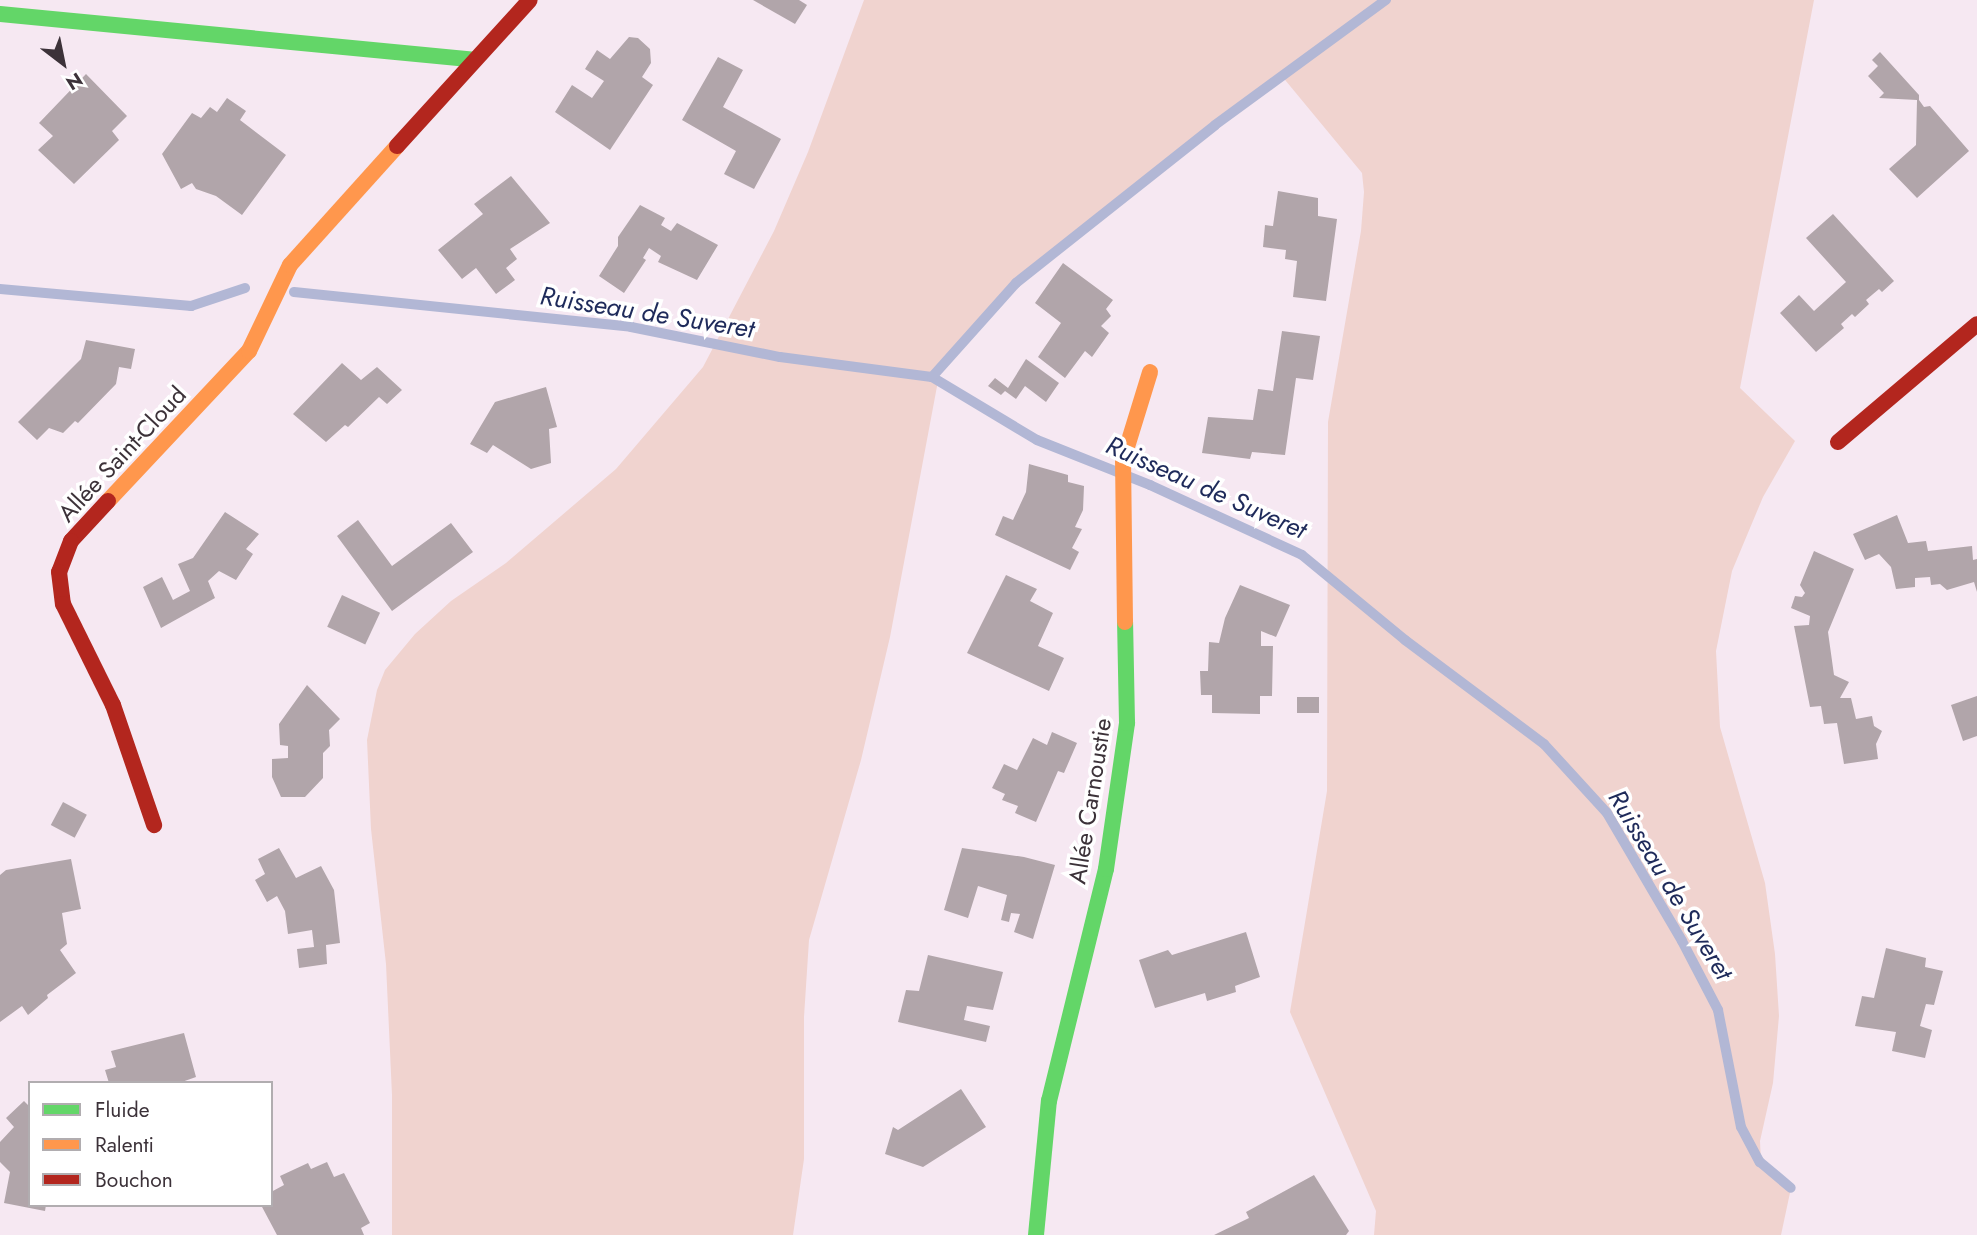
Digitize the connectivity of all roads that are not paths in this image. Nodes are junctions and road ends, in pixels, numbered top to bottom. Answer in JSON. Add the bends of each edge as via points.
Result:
{"nodes":[{"id":1,"x":530,"y":0,"type":"edge"},
{"id":2,"x":0,"y":14,"type":"edge"},
{"id":3,"x":474,"y":60,"type":"junction"},
{"id":4,"x":1977,"y":324,"type":"edge"},
{"id":5,"x":1150,"y":372,"type":"dead end"},
{"id":6,"x":1838,"y":442,"type":"dead end"},
{"id":7,"x":154,"y":825,"type":"dead end"},
{"id":8,"x":1036,"y":1235,"type":"edge"}],
"edges":[{"from":1,"to":3,"type":"street","name":"Allée Saint-Cloud"},
{"from":2,"to":3,"type":"street"},
{"from":3,"to":7,"type":"street","name":"Allée Saint-Cloud","via":[[290,265],[250,351],[71,541],[59,572],[63,604],[113,705]]},
{"from":4,"to":6,"type":"street"},
{"from":5,"to":8,"type":"street","name":"Allée Carnoustie","via":[[1123,460],[1127,723],[1106,869],[1049,1101]]}]}
